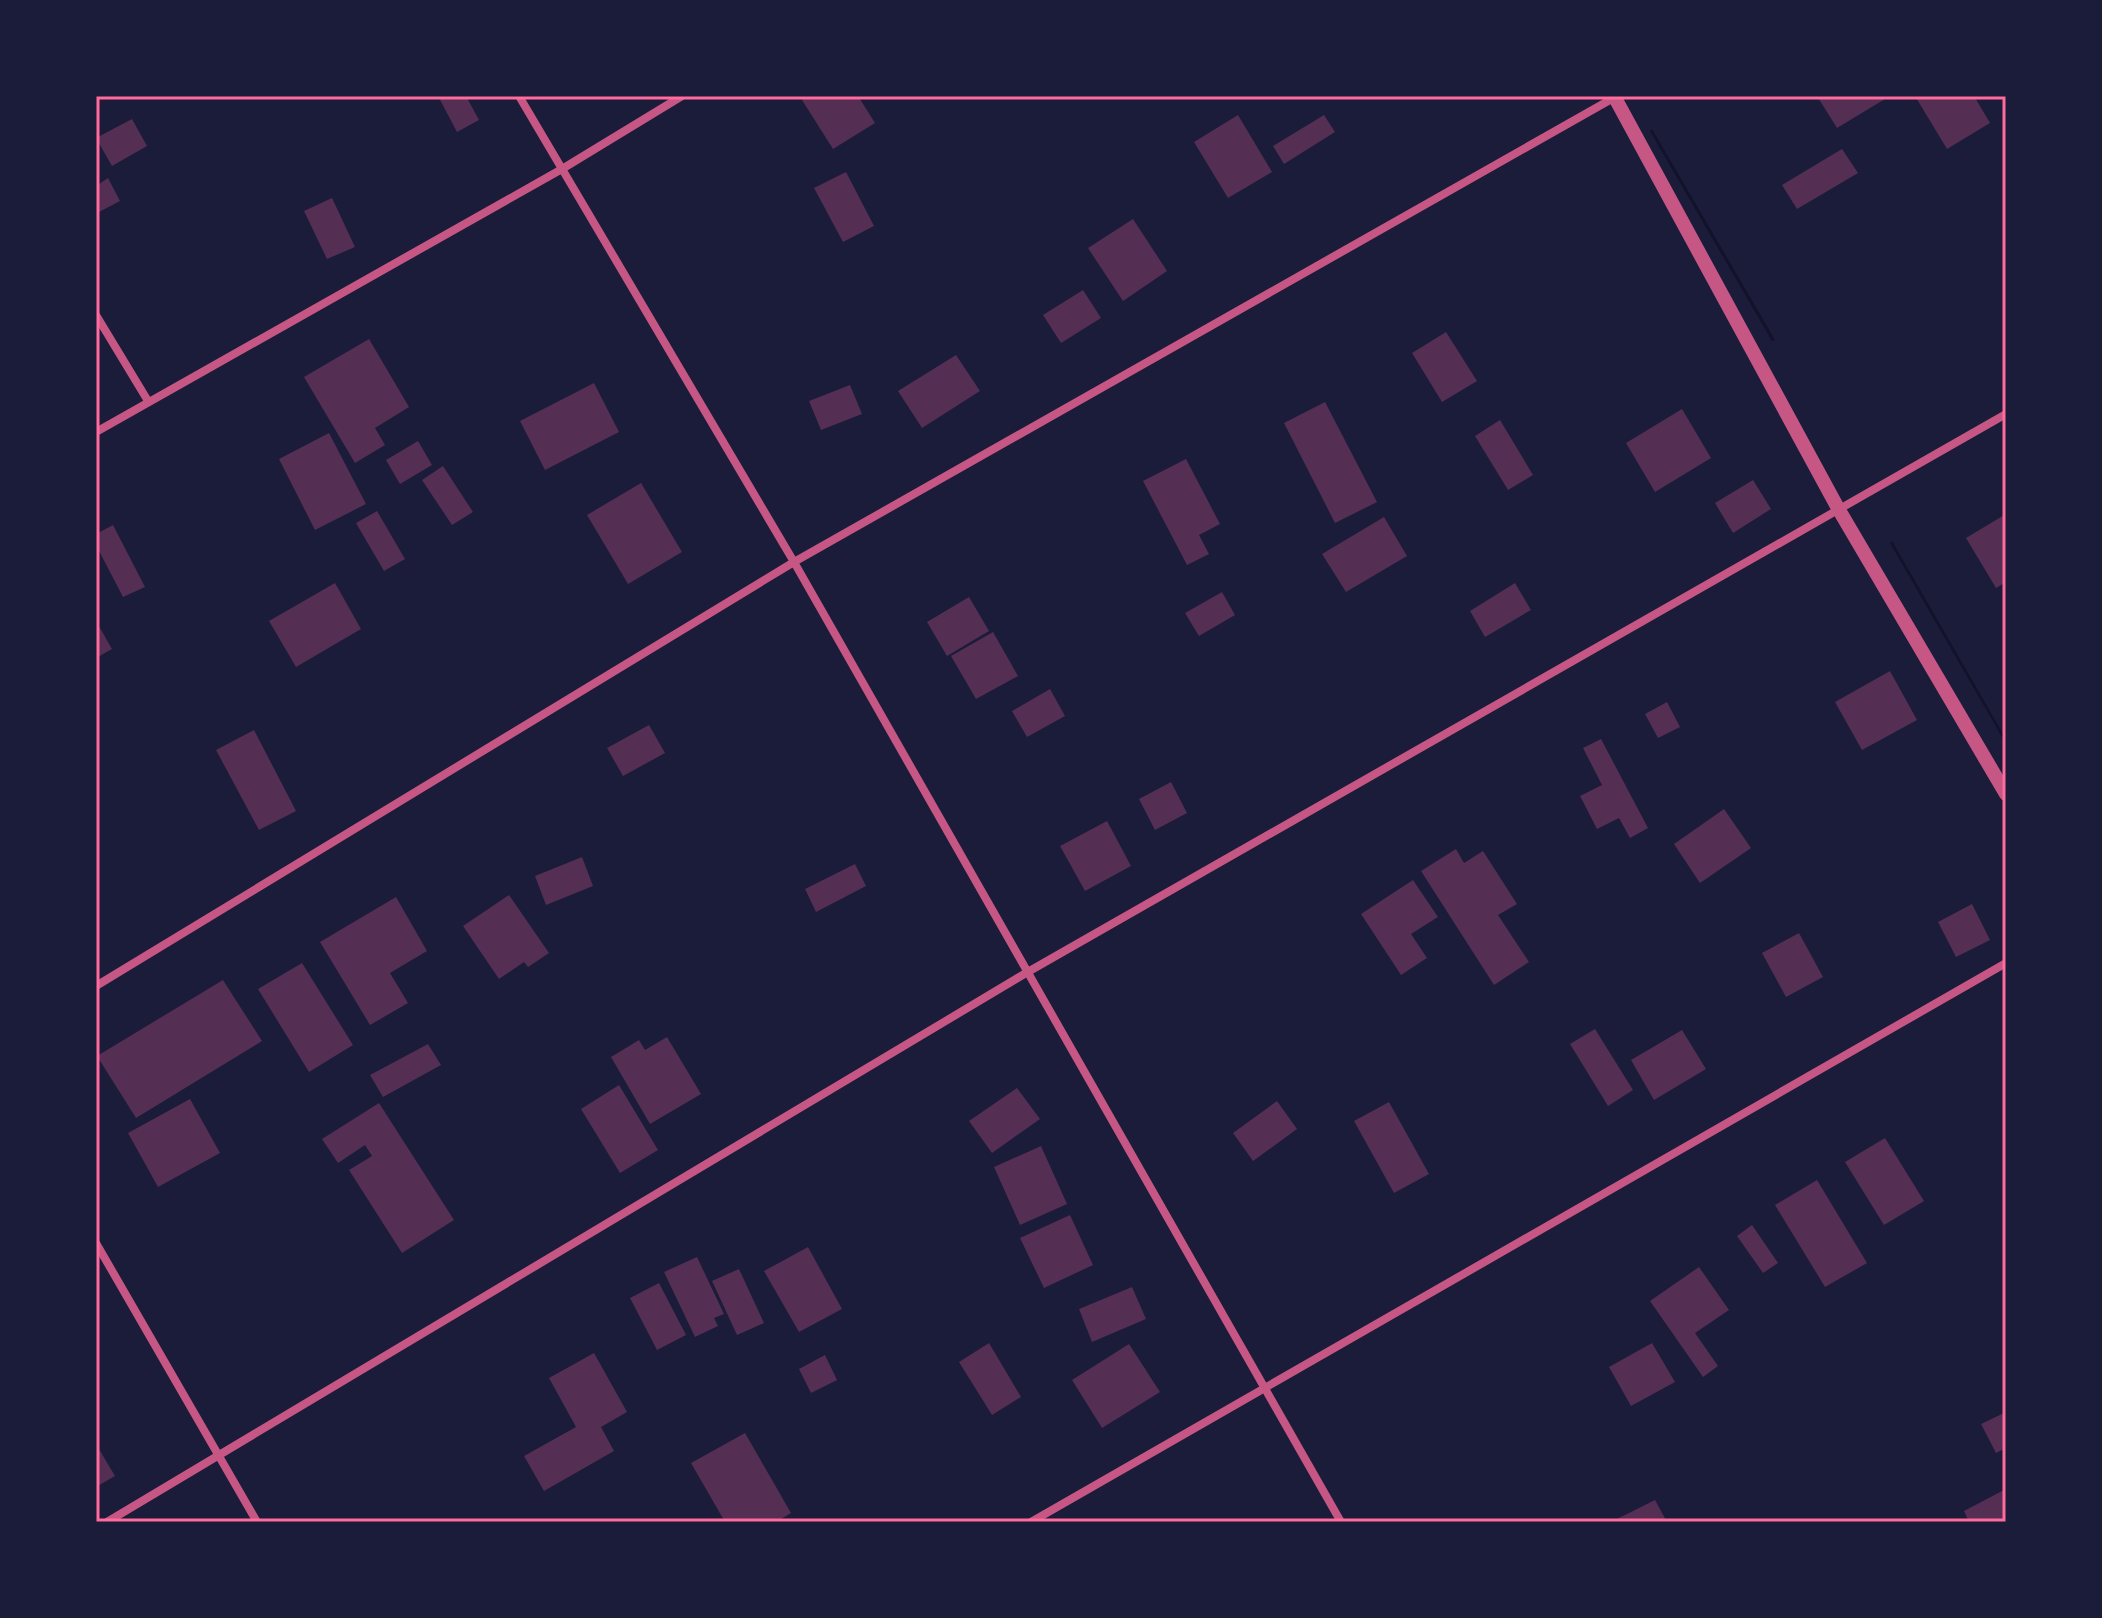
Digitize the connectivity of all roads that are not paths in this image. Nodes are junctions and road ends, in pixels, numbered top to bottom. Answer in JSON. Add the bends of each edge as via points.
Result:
{"nodes":[{"id":1,"x":519,"y":96,"type":"edge"},
{"id":2,"x":682,"y":96,"type":"edge"},
{"id":3,"x":1616,"y":96,"type":"edge"},
{"id":4,"x":562,"y":169,"type":"junction"},
{"id":5,"x":96,"y":315,"type":"edge"},
{"id":6,"x":148,"y":401,"type":"junction"},
{"id":7,"x":2006,"y":414,"type":"edge"},
{"id":8,"x":96,"y":432,"type":"edge"},
{"id":9,"x":1839,"y":510,"type":"junction"},
{"id":10,"x":794,"y":562,"type":"junction"},
{"id":11,"x":2006,"y":794,"type":"edge"},
{"id":12,"x":2006,"y":963,"type":"edge"},
{"id":13,"x":1026,"y":973,"type":"junction"},
{"id":14,"x":96,"y":986,"type":"edge"},
{"id":15,"x":96,"y":1243,"type":"edge"},
{"id":16,"x":1264,"y":1387,"type":"junction"},
{"id":17,"x":218,"y":1455,"type":"junction"},
{"id":18,"x":107,"y":1522,"type":"edge"},
{"id":19,"x":257,"y":1522,"type":"edge"},
{"id":20,"x":1031,"y":1522,"type":"edge"},
{"id":21,"x":1341,"y":1522,"type":"edge"}],
"edges":[{"from":1,"to":4,"type":"street"},
{"from":2,"to":4,"type":"street"},
{"from":3,"to":9,"type":"street"},
{"from":3,"to":10,"type":"street"},
{"from":4,"to":6,"type":"street"},
{"from":4,"to":10,"type":"street"},
{"from":5,"to":6,"type":"street"},
{"from":6,"to":8,"type":"street"},
{"from":7,"to":9,"type":"street"},
{"from":9,"to":11,"type":"street"},
{"from":9,"to":13,"type":"street"},
{"from":10,"to":13,"type":"street"},
{"from":10,"to":14,"type":"street"},
{"from":12,"to":16,"type":"street"},
{"from":13,"to":16,"type":"street"},
{"from":13,"to":17,"type":"street"},
{"from":15,"to":17,"type":"street"},
{"from":16,"to":20,"type":"street"},
{"from":16,"to":21,"type":"street"},
{"from":17,"to":18,"type":"street"},
{"from":17,"to":19,"type":"street"}]}
